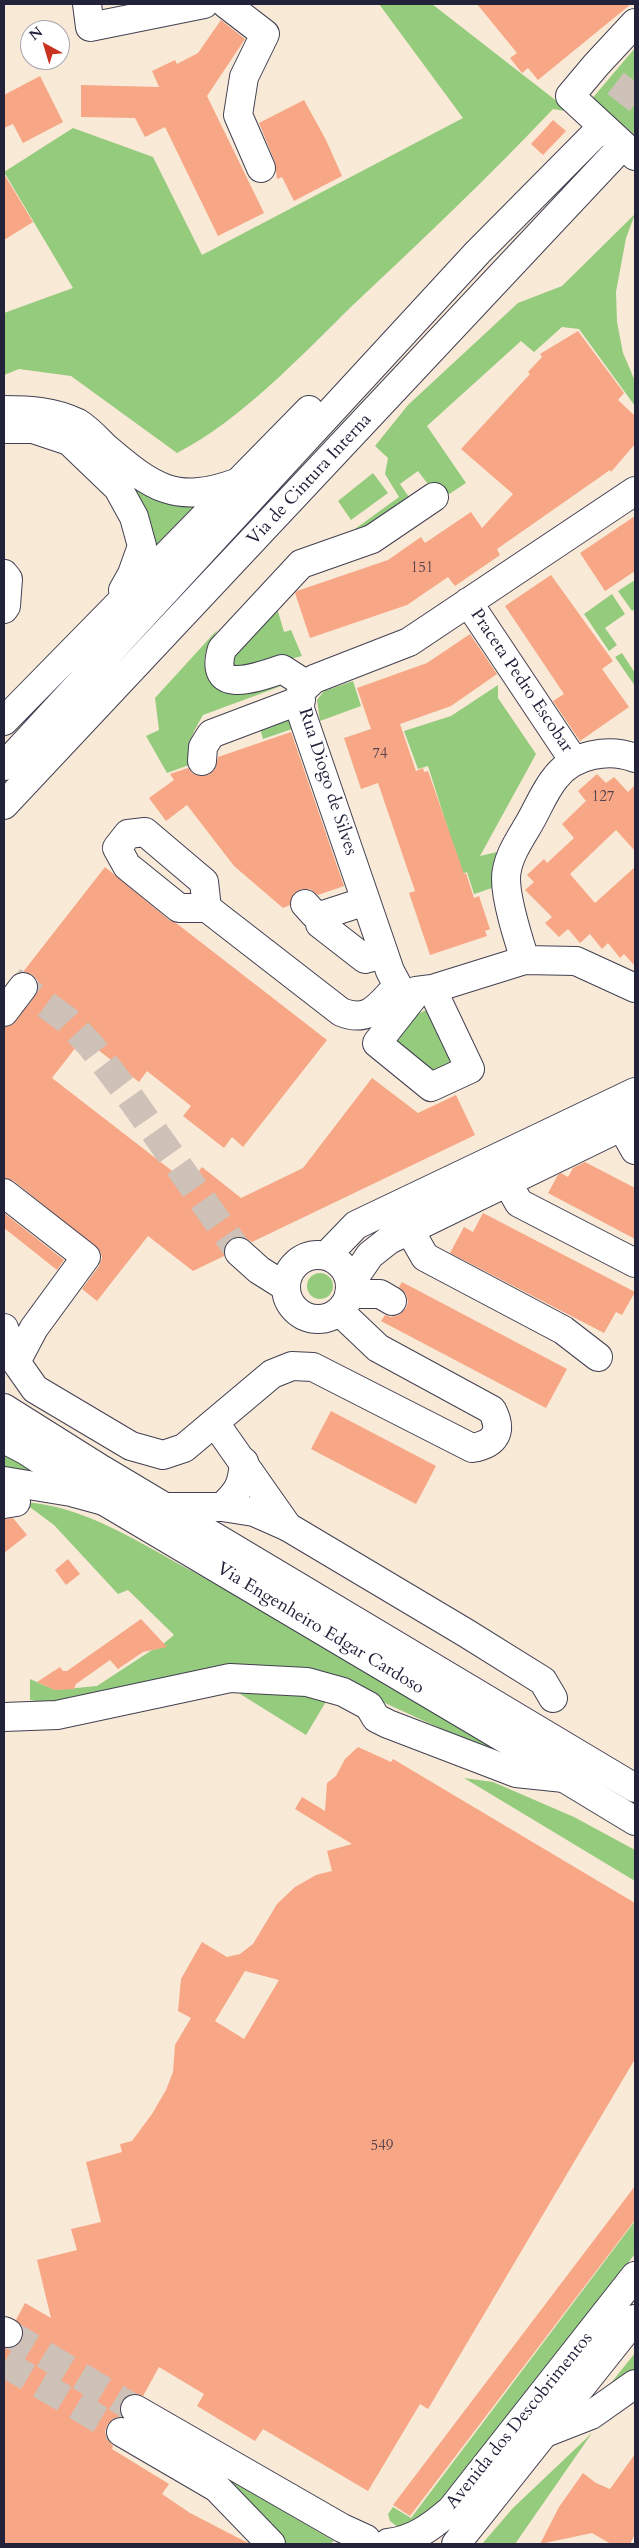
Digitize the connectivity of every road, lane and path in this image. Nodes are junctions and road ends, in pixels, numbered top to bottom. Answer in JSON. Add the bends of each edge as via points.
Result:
{"nodes":[{"id":1,"x":87,"y":4,"type":"edge"},
{"id":2,"x":204,"y":4,"type":"edge"},
{"id":3,"x":226,"y":4,"type":"edge"},
{"id":4,"x":635,"y":23,"type":"edge"},
{"id":5,"x":593,"y":136,"type":"tunnel mouth"},
{"id":6,"x":625,"y":155,"type":"edge"},
{"id":7,"x":261,"y":168,"type":"dead end"},
{"id":8,"x":478,"y":252,"type":"junction"},
{"id":9,"x":4,"y":410,"type":"edge"},
{"id":10,"x":4,"y":430,"type":"edge"},
{"id":11,"x":237,"y":483,"type":"junction"},
{"id":12,"x":635,"y":491,"type":"edge"},
{"id":13,"x":434,"y":497,"type":"dead end"},
{"id":14,"x":4,"y":574,"type":"edge"},
{"id":15,"x":468,"y":602,"type":"junction"},
{"id":16,"x":4,"y":609,"type":"edge"},
{"id":17,"x":112,"y":609,"type":"junction"},
{"id":18,"x":304,"y":693,"type":"junction"},
{"id":19,"x":4,"y":721,"type":"edge"},
{"id":20,"x":635,"y":758,"type":"edge"},
{"id":21,"x":202,"y":761,"type":"dead end"},
{"id":22,"x":574,"y":761,"type":"junction"},
{"id":23,"x":4,"y":766,"type":"edge"},
{"id":24,"x":4,"y":805,"type":"edge"},
{"id":25,"x":366,"y":901,"type":"junction"},
{"id":26,"x":207,"y":908,"type":"dead end"},
{"id":27,"x":384,"y":954,"type":"junction"},
{"id":28,"x":525,"y":960,"type":"junction"},
{"id":29,"x":13,"y":981,"type":"edge"},
{"id":30,"x":635,"y":988,"type":"edge"},
{"id":31,"x":416,"y":989,"type":"junction"},
{"id":32,"x":4,"y":1012,"type":"edge"},
{"id":33,"x":635,"y":1092,"type":"edge"},
{"id":34,"x":628,"y":1124,"type":"edge"},
{"id":35,"x":546,"y":1149,"type":"junction"},
{"id":36,"x":635,"y":1150,"type":"edge"},
{"id":37,"x":507,"y":1182,"type":"junction"},
{"id":38,"x":4,"y":1193,"type":"edge"},
{"id":39,"x":408,"y":1229,"type":"junction"},
{"id":40,"x":239,"y":1252,"type":"tunnel mouth"},
{"id":41,"x":326,"y":1256,"type":"junction"},
{"id":42,"x":635,"y":1263,"type":"edge"},
{"id":43,"x":286,"y":1287,"type":"junction"},
{"id":44,"x":346,"y":1296,"type":"junction"},
{"id":45,"x":392,"y":1300,"type":"dead end"},
{"id":46,"x":4,"y":1328,"type":"edge"},
{"id":47,"x":598,"y":1357,"type":"dead end"},
{"id":48,"x":16,"y":1362,"type":"junction"},
{"id":49,"x":4,"y":1408,"type":"edge"},
{"id":50,"x":215,"y":1423,"type":"junction"},
{"id":51,"x":4,"y":1439,"type":"edge"},
{"id":52,"x":244,"y":1462,"type":"junction"},
{"id":53,"x":8,"y":1496,"type":"edge"},
{"id":54,"x":104,"y":1501,"type":"junction"},
{"id":55,"x":165,"y":1507,"type":"junction"},
{"id":56,"x":222,"y":1507,"type":"junction"},
{"id":57,"x":288,"y":1527,"type":"junction"},
{"id":58,"x":553,"y":1698,"type":"dead end"},
{"id":59,"x":4,"y":1717,"type":"edge"},
{"id":60,"x":564,"y":1778,"type":"junction"},
{"id":61,"x":635,"y":1788,"type":"edge"},
{"id":62,"x":635,"y":1822,"type":"edge"},
{"id":63,"x":635,"y":2276,"type":"edge"},
{"id":64,"x":635,"y":2319,"type":"edge"},
{"id":65,"x":635,"y":2384,"type":"edge"},
{"id":66,"x":135,"y":2409,"type":"tunnel mouth"},
{"id":67,"x":121,"y":2432,"type":"tunnel mouth"},
{"id":68,"x":545,"y":2433,"type":"junction"},
{"id":69,"x":373,"y":2543,"type":"edge"},
{"id":70,"x":271,"y":2544,"type":"edge"},
{"id":71,"x":456,"y":2544,"type":"edge"}],
"edges":[{"from":1,"to":2,"type":"main road","via":[[90,27]]},
{"from":3,"to":7,"type":"main road","via":[[265,34],[244,77],[238,115]]},
{"from":4,"to":6,"type":"main road","via":[[570,96]]},
{"from":5,"to":8,"type":"main road","name":"Via de Cintura Interna"},
{"from":6,"to":24,"type":"main road","name":"Via de Cintura Interna"},
{"from":8,"to":11,"type":"main road","via":[[427,290]]},
{"from":8,"to":23,"type":"main road","name":"Via de Cintura Interna"},
{"from":9,"to":11,"type":"main road","via":[[39,410],[78,424],[136,474],[159,487],[193,494]]},
{"from":10,"to":17,"type":"main road","via":[[33,429],[69,441],[118,488],[134,517],[142,546],[132,574]]},
{"from":11,"to":17,"type":"main road"},
{"from":12,"to":15,"type":"main road","name":"Rua Diogo de Silves"},
{"from":13,"to":18,"type":"main road","via":[[372,539],[301,564],[222,649],[218,662],[221,672],[230,680],[243,682],[282,669]]},
{"from":14,"to":16,"type":"main road","via":[[8,579]]},
{"from":15,"to":18,"type":"main road","name":"Rua Diogo de Silves","via":[[408,642],[314,679]]},
{"from":15,"to":22,"type":"main road","name":"Praceta Pedro Escobar"},
{"from":17,"to":19,"type":"main road"},
{"from":18,"to":21,"type":"main road","via":[[211,734],[203,747]]},
{"from":18,"to":25,"type":"main road","name":"Rua Diogo de Silves","via":[[300,710]]},
{"from":20,"to":22,"type":"main road","via":[[620,753],[599,754]]},
{"from":22,"to":28,"type":"main road","via":[[556,777],[511,856],[506,878]]},
{"from":25,"to":27,"type":"main road","name":"Rua Diogo de Silves"},
{"from":25,"to":27,"type":"main road","via":[[323,915],[313,914],[365,959]]},
{"from":26,"to":31,"type":"main road","via":[[341,1012],[354,1018],[367,1016]]},
{"from":27,"to":31,"type":"main road","name":"Rua Diogo de Silves"},
{"from":28,"to":30,"type":"main road","via":[[576,961]]},
{"from":28,"to":31,"type":"main road"},
{"from":29,"to":32,"type":"main road"},
{"from":33,"to":35,"type":"main road"},
{"from":34,"to":35,"type":"main road"},
{"from":34,"to":36,"type":"main road"},
{"from":35,"to":37,"type":"main road"},
{"from":35,"to":41,"type":"main road","via":[[356,1224]]},
{"from":37,"to":39,"type":"main road"},
{"from":37,"to":42,"type":"main road","via":[[519,1202]]},
{"from":38,"to":48,"type":"main road","via":[[86,1257],[34,1328]]},
{"from":39,"to":44,"type":"main road","via":[[370,1255]]},
{"from":39,"to":47,"type":"main road","via":[[425,1257],[563,1330]]},
{"from":40,"to":43,"type":"main road"},
{"from":41,"to":43,"type":"main road","via":[[307,1257],[298,1262],[288,1277]]},
{"from":41,"to":44,"type":"main road","via":[[342,1266]]},
{"from":43,"to":44,"type":"main road","via":[[292,1306],[305,1316],[320,1319]]},
{"from":44,"to":45,"type":"main road","via":[[380,1294]]},
{"from":44,"to":50,"type":"main road","via":[[378,1348],[492,1410],[498,1422],[496,1434],[486,1445],[472,1448],[313,1367],[292,1366],[272,1374]]},
{"from":46,"to":48,"type":"main road"},
{"from":48,"to":50,"type":"main road","via":[[35,1388],[131,1446],[162,1455],[184,1448]]},
{"from":49,"to":55,"type":"main road","name":"Via Engenheiro Edgar Cardoso"},
{"from":50,"to":52,"type":"main road"},
{"from":51,"to":54,"type":"main road","name":"Via Engenheiro Edgar Cardoso"},
{"from":52,"to":56,"type":"main road","via":[[242,1483]]},
{"from":52,"to":57,"type":"main road"},
{"from":53,"to":54,"type":"main road","via":[[71,1492]]},
{"from":54,"to":60,"type":"main road","name":"Via Engenheiro Edgar Cardoso","via":[[524,1750]]},
{"from":55,"to":56,"type":"main road"},
{"from":55,"to":61,"type":"main road","name":"Via Engenheiro Edgar Cardoso"},
{"from":56,"to":57,"type":"main road","via":[[254,1512]]},
{"from":57,"to":58,"type":"main road","via":[[543,1681]]},
{"from":59,"to":60,"type":"main road","via":[[57,1715],[230,1678],[307,1682],[343,1692],[368,1706],[376,1718],[388,1724],[516,1773]]},
{"from":60,"to":62,"type":"main road","name":"Via Engenheiro Edgar Cardoso"},
{"from":63,"to":69,"type":"main road","name":"Avenida dos Descobrimentos","via":[[451,2510],[428,2529],[406,2541]]},
{"from":64,"to":68,"type":"main road","name":"Avenida dos Descobrimentos"},
{"from":65,"to":68,"type":"main road","via":[[591,2415]]},
{"from":66,"to":69,"type":"main road","name":"Avenida dos Descobrimentos"},
{"from":67,"to":70,"type":"main road","via":[[217,2488]]},
{"from":68,"to":71,"type":"main road","name":"Avenida dos Descobrimentos"}]}
